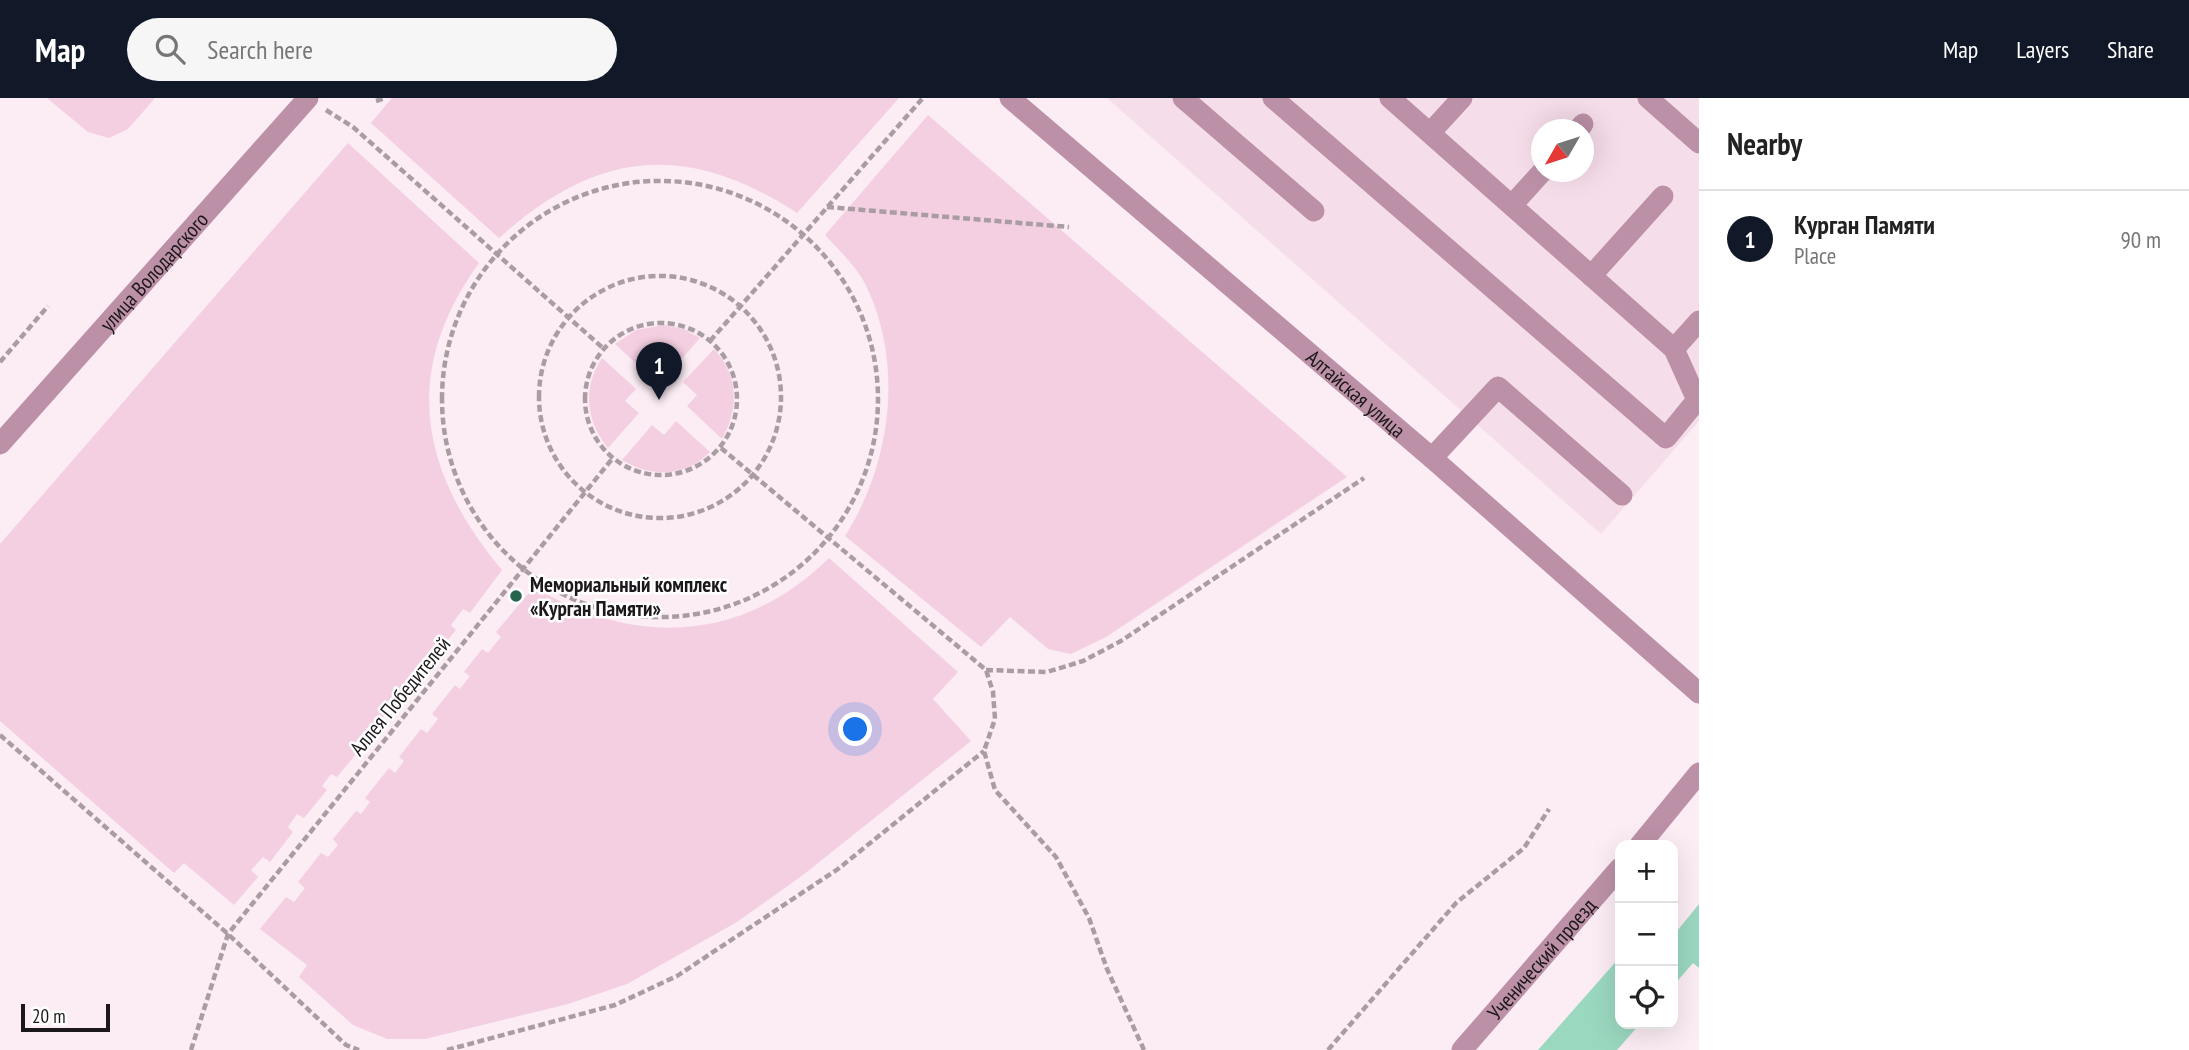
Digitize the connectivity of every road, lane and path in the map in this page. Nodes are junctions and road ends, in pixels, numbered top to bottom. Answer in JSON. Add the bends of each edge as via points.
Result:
{"nodes":[{"id":1,"x":308,"y":98,"type":"edge"},
{"id":2,"x":385,"y":98,"type":"edge"},
{"id":3,"x":1010,"y":98,"type":"edge"},
{"id":4,"x":1183,"y":98,"type":"edge"},
{"id":5,"x":1273,"y":98,"type":"edge"},
{"id":6,"x":1390,"y":98,"type":"edge"},
{"id":7,"x":1462,"y":98,"type":"edge"},
{"id":8,"x":1648,"y":98,"type":"edge"},
{"id":9,"x":922,"y":99,"type":"edge"},
{"id":10,"x":376,"y":101,"type":"dead end"},
{"id":11,"x":1430,"y":133,"type":"junction"},
{"id":12,"x":1699,"y":143,"type":"edge"},
{"id":13,"x":1533,"y":182,"type":"edge"},
{"id":14,"x":1663,"y":196,"type":"dead end"},
{"id":15,"x":1512,"y":205,"type":"junction"},
{"id":16,"x":827,"y":208,"type":"junction"},
{"id":17,"x":1314,"y":211,"type":"dead end"},
{"id":18,"x":1069,"y":227,"type":"dead end"},
{"id":19,"x":804,"y":234,"type":"junction"},
{"id":20,"x":497,"y":256,"type":"junction"},
{"id":21,"x":1591,"y":276,"type":"junction"},
{"id":22,"x":48,"y":306,"type":"dead end"},
{"id":23,"x":741,"y":306,"type":"junction"},
{"id":24,"x":568,"y":316,"type":"junction"},
{"id":25,"x":1699,"y":321,"type":"edge"},
{"id":26,"x":710,"y":341,"type":"junction"},
{"id":27,"x":603,"y":348,"type":"junction"},
{"id":28,"x":1674,"y":349,"type":"junction"},
{"id":29,"x":0,"y":362,"type":"edge"},
{"id":30,"x":0,"y":444,"type":"edge"},
{"id":31,"x":721,"y":448,"type":"junction"},
{"id":32,"x":1432,"y":458,"type":"junction"},
{"id":33,"x":612,"y":459,"type":"junction"},
{"id":34,"x":753,"y":476,"type":"junction"},
{"id":35,"x":1364,"y":478,"type":"dead end"},
{"id":36,"x":586,"y":493,"type":"junction"},
{"id":37,"x":1622,"y":495,"type":"dead end"},
{"id":38,"x":828,"y":540,"type":"junction"},
{"id":39,"x":522,"y":570,"type":"junction"},
{"id":40,"x":986,"y":670,"type":"junction"},
{"id":41,"x":1699,"y":693,"type":"edge"},
{"id":42,"x":0,"y":735,"type":"edge"},
{"id":43,"x":984,"y":751,"type":"junction"},
{"id":44,"x":1699,"y":773,"type":"edge"},
{"id":45,"x":1549,"y":809,"type":"dead end"},
{"id":46,"x":1644,"y":840,"type":"edge"},
{"id":47,"x":1615,"y":875,"type":"edge"},
{"id":48,"x":228,"y":934,"type":"junction"},
{"id":49,"x":191,"y":1050,"type":"edge"},
{"id":50,"x":359,"y":1050,"type":"edge"},
{"id":51,"x":447,"y":1050,"type":"edge"},
{"id":52,"x":1144,"y":1050,"type":"edge"},
{"id":53,"x":1328,"y":1050,"type":"edge"},
{"id":54,"x":1462,"y":1050,"type":"edge"}],
"edges":[{"from":1,"to":20,"type":"path","via":[[353,127]]},
{"from":1,"to":30,"type":"street","name":"улица Володарского"},
{"from":2,"to":10,"type":"path"},
{"from":3,"to":32,"type":"street","name":"Алтайская улица"},
{"from":4,"to":17,"type":"street"},
{"from":5,"to":28,"type":"street","via":[[1666,438],[1697,400]]},
{"from":6,"to":11,"type":"street"},
{"from":7,"to":11,"type":"street"},
{"from":8,"to":12,"type":"street"},
{"from":9,"to":16,"type":"path"},
{"from":11,"to":15,"type":"street"},
{"from":13,"to":15,"type":"street"},
{"from":14,"to":21,"type":"street"},
{"from":15,"to":21,"type":"street"},
{"from":16,"to":18,"type":"path"},
{"from":16,"to":19,"type":"path"},
{"from":19,"to":20,"type":"path","via":[[720,188],[662,178],[621,183],[552,210]]},
{"from":19,"to":23,"type":"path"},
{"from":19,"to":38,"type":"path","via":[[853,297],[877,380],[872,449],[847,509]]},
{"from":20,"to":24,"type":"path"},
{"from":20,"to":39,"type":"path","via":[[472,288],[446,348],[442,413],[457,475],[470,505],[491,538]]},
{"from":21,"to":28,"type":"street"},
{"from":22,"to":29,"type":"path"},
{"from":23,"to":24,"type":"path","via":[[707,284],[671,275],[646,276],[599,291]]},
{"from":23,"to":26,"type":"path"},
{"from":23,"to":34,"type":"path","via":[[764,332],[778,367],[782,404],[774,442]]},
{"from":24,"to":27,"type":"path"},
{"from":24,"to":36,"type":"path","via":[[549,345],[538,381],[540,420],[560,465]]},
{"from":25,"to":28,"type":"street"},
{"from":26,"to":27,"type":"path","via":[[686,327],[649,324],[631,329]]},
{"from":26,"to":31,"type":"path","via":[[728,362],[738,397],[736,416]]},
{"from":27,"to":33,"type":"path","via":[[587,379],[585,404],[590,428]]},
{"from":31,"to":33,"type":"path","via":[[706,462],[675,474],[642,473]]},
{"from":31,"to":34,"type":"path"},
{"from":32,"to":37,"type":"street","via":[[1497,387]]},
{"from":32,"to":41,"type":"street","name":"Алтайская улица"},
{"from":33,"to":36,"type":"path","name":"Аллея Победителей"},
{"from":34,"to":36,"type":"path","via":[[724,502],[688,516],[649,519],[610,509]]},
{"from":34,"to":38,"type":"path"},
{"from":35,"to":40,"type":"path","via":[[1121,641],[1083,661],[1047,672]]},
{"from":36,"to":39,"type":"path","name":"Аллея Победителей"},
{"from":38,"to":39,"type":"path","via":[[807,562],[756,596],[693,616],[650,615],[604,606],[556,590]]},
{"from":38,"to":40,"type":"path"},
{"from":39,"to":48,"type":"path","name":"Аллея Победителей"},
{"from":40,"to":43,"type":"path","via":[[995,719]]},
{"from":42,"to":48,"type":"path"},
{"from":43,"to":51,"type":"path","via":[[838,869],[677,976],[615,1005]]},
{"from":43,"to":52,"type":"path","via":[[995,790],[1056,857],[1089,918]]},
{"from":44,"to":46,"type":"street"},
{"from":45,"to":53,"type":"path","via":[[1524,848],[1456,903]]},
{"from":47,"to":54,"type":"street","name":"Ученический проезд"},
{"from":48,"to":49,"type":"path"},
{"from":48,"to":50,"type":"path","via":[[346,1045]]}]}
